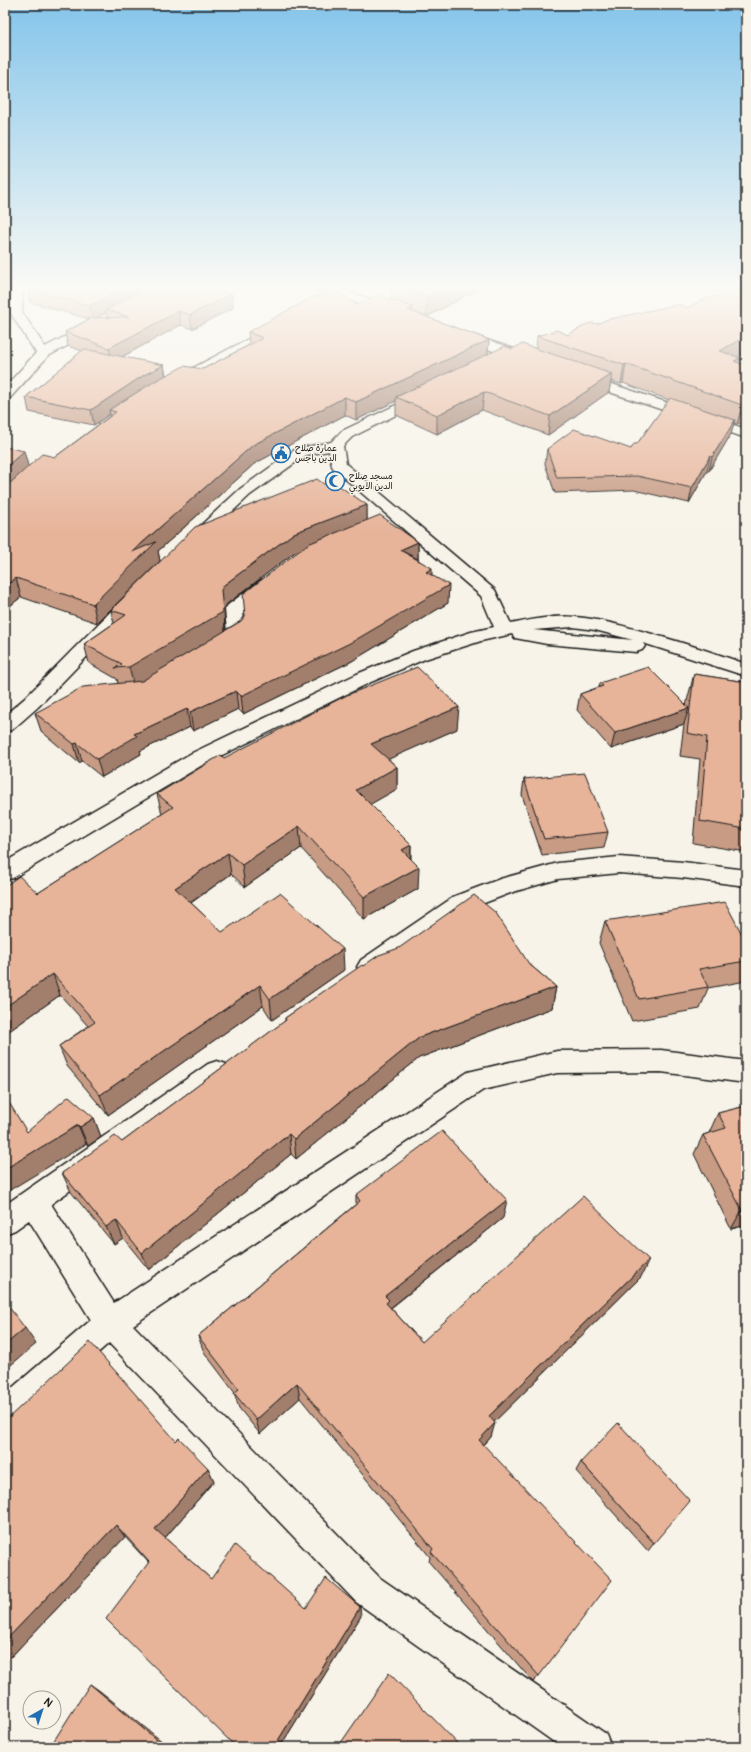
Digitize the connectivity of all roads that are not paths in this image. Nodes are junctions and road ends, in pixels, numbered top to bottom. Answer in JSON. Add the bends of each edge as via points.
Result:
{"nodes":[{"id":1,"x":28,"y":369,"type":"edge"},
{"id":2,"x":200,"y":369,"type":"edge"},
{"id":3,"x":570,"y":373,"type":"edge"},
{"id":4,"x":166,"y":387,"type":"edge"},
{"id":5,"x":432,"y":391,"type":"edge"},
{"id":6,"x":5,"y":394,"type":"edge"},
{"id":7,"x":746,"y":434,"type":"edge"},
{"id":8,"x":336,"y":445,"type":"junction"},
{"id":9,"x":180,"y":552,"type":"edge"},
{"id":10,"x":277,"y":576,"type":"edge"},
{"id":11,"x":147,"y":586,"type":"edge"},
{"id":12,"x":504,"y":631,"type":"junction"},
{"id":13,"x":203,"y":654,"type":"edge"},
{"id":14,"x":746,"y":670,"type":"edge"},
{"id":15,"x":54,"y":701,"type":"edge"},
{"id":16,"x":31,"y":703,"type":"junction"},
{"id":17,"x":5,"y":725,"type":"edge"},
{"id":18,"x":5,"y":872,"type":"edge"},
{"id":19,"x":746,"y":878,"type":"edge"},
{"id":20,"x":352,"y":979,"type":"edge"},
{"id":21,"x":235,"y":1060,"type":"edge"},
{"id":22,"x":746,"y":1072,"type":"edge"},
{"id":23,"x":33,"y":1201,"type":"junction"},
{"id":24,"x":5,"y":1221,"type":"edge"},
{"id":25,"x":110,"y":1323,"type":"junction"},
{"id":26,"x":5,"y":1414,"type":"edge"},
{"id":27,"x":593,"y":1747,"type":"edge"}],
"edges":[{"from":1,"to":6,"type":"street"},
{"from":2,"to":4,"type":"street"},
{"from":3,"to":7,"type":"street"},
{"from":5,"to":8,"type":"street","via":[[347,434]]},
{"from":8,"to":9,"type":"street","via":[[301,452],[245,492]]},
{"from":8,"to":12,"type":"street","via":[[339,466],[392,521],[489,594]]},
{"from":10,"to":13,"type":"street","via":[[234,609],[236,634]]},
{"from":11,"to":16,"type":"street"},
{"from":12,"to":14,"type":"street","via":[[546,638],[697,653]]},
{"from":12,"to":18,"type":"street","via":[[477,636],[426,653],[364,678],[197,759]]},
{"from":15,"to":16,"type":"street"},
{"from":16,"to":17,"type":"street"},
{"from":19,"to":20,"type":"street","via":[[619,865],[558,872],[508,885],[463,902]]},
{"from":21,"to":23,"type":"street"},
{"from":22,"to":25,"type":"street","via":[[661,1061],[557,1062],[477,1080]]},
{"from":23,"to":24,"type":"street"},
{"from":23,"to":25,"type":"street"},
{"from":25,"to":26,"type":"street"},
{"from":25,"to":27,"type":"street","via":[[368,1590]]}]}
